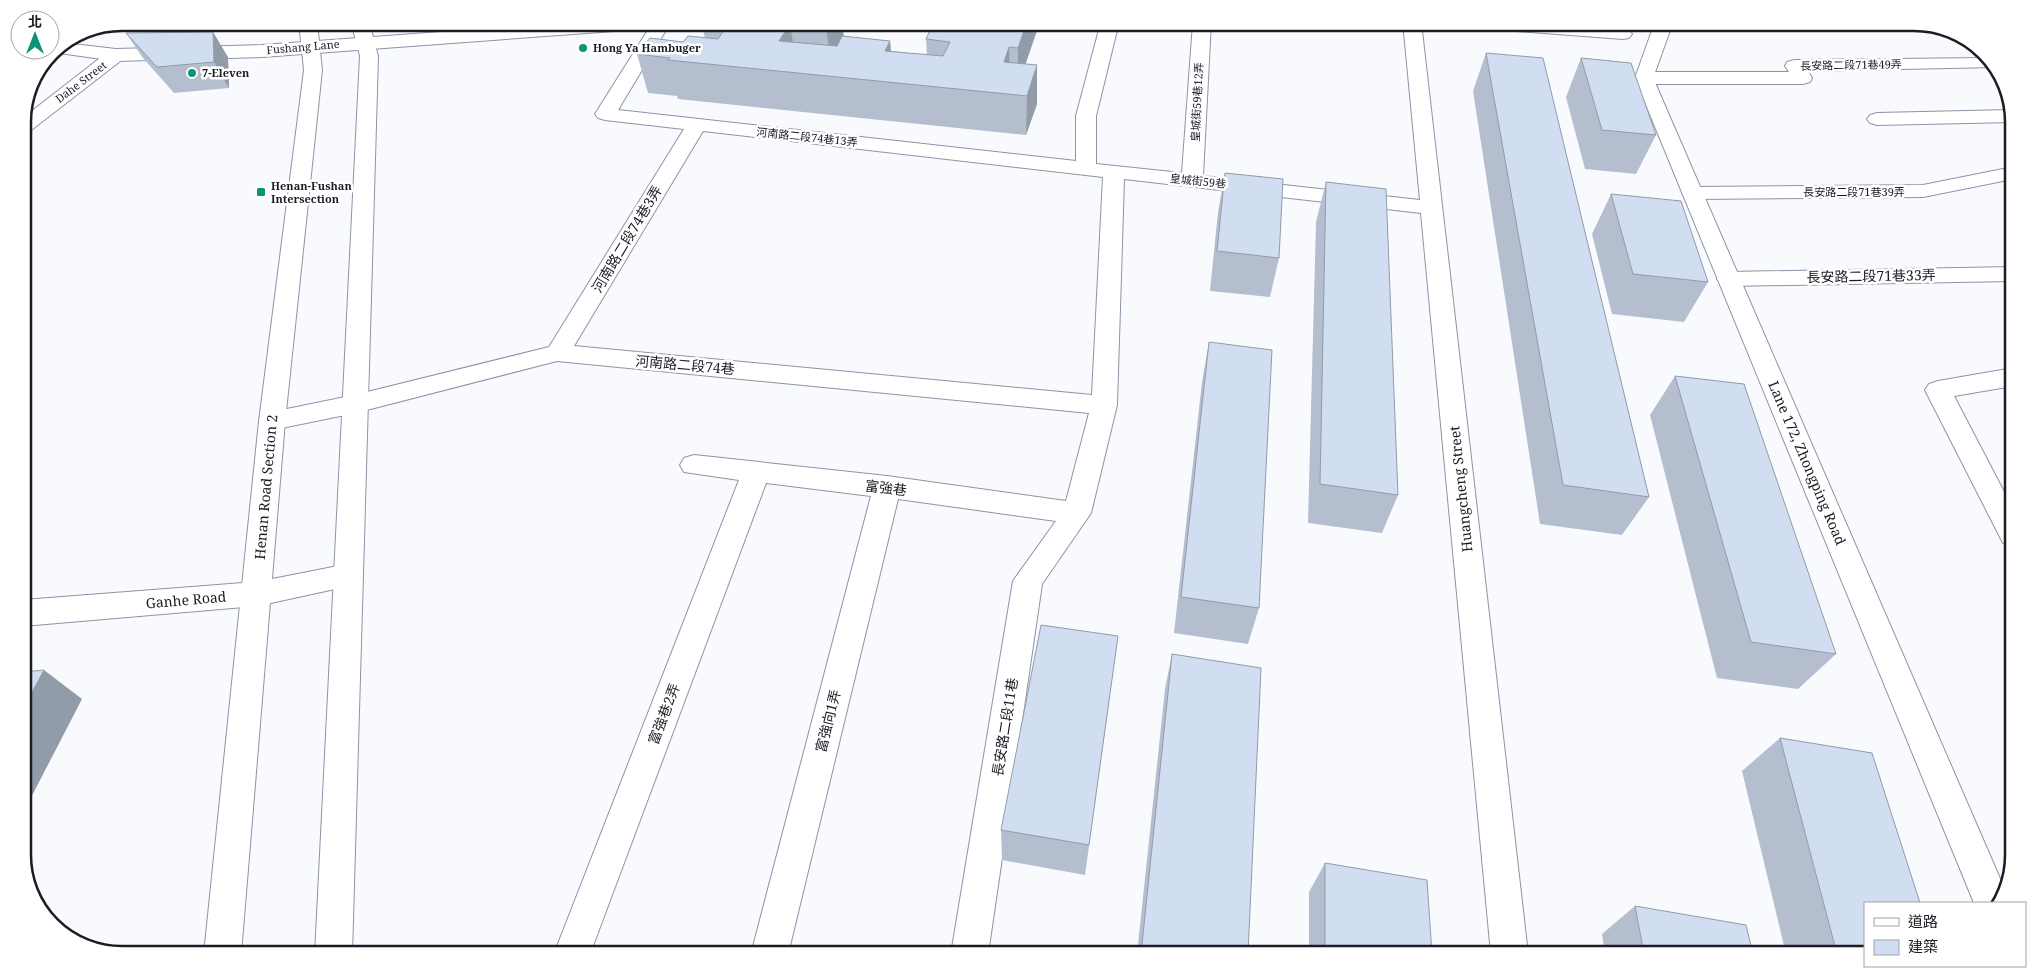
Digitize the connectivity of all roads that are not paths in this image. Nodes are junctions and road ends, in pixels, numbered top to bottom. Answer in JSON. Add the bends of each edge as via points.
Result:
{"nodes":[{"id":1,"x":362,"y":31,"type":"edge"},
{"id":2,"x":547,"y":31,"type":"edge"},
{"id":3,"x":659,"y":31,"type":"edge"},
{"id":4,"x":1108,"y":31,"type":"edge"},
{"id":5,"x":1201,"y":31,"type":"edge"},
{"id":6,"x":1413,"y":31,"type":"edge"},
{"id":7,"x":1583,"y":31,"type":"edge"},
{"id":8,"x":1661,"y":31,"type":"edge"},
{"id":9,"x":1623,"y":34,"type":"dead end"},
{"id":10,"x":307,"y":35,"type":"edge"},
{"id":11,"x":364,"y":42,"type":"junction"},
{"id":12,"x":68,"y":49,"type":"edge"},
{"id":13,"x":116,"y":55,"type":"junction"},
{"id":14,"x":1983,"y":64,"type":"edge"},
{"id":15,"x":1644,"y":78,"type":"junction"},
{"id":16,"x":2005,"y":116,"type":"edge"},
{"id":17,"x":1877,"y":119,"type":"dead end"},
{"id":18,"x":31,"y":121,"type":"edge"},
{"id":19,"x":697,"y":124,"type":"junction"},
{"id":20,"x":1086,"y":168,"type":"junction"},
{"id":21,"x":1114,"y":172,"type":"junction"},
{"id":22,"x":2005,"y":175,"type":"edge"},
{"id":23,"x":1192,"y":180,"type":"junction"},
{"id":24,"x":1693,"y":193,"type":"junction"},
{"id":25,"x":1432,"y":208,"type":"junction"},
{"id":26,"x":2005,"y":274,"type":"edge"},
{"id":27,"x":1729,"y":279,"type":"junction"},
{"id":28,"x":557,"y":353,"type":"junction"},
{"id":29,"x":2005,"y":377,"type":"edge"},
{"id":30,"x":355,"y":404,"type":"junction"},
{"id":31,"x":1104,"y":405,"type":"junction"},
{"id":32,"x":272,"y":420,"type":"junction"},
{"id":33,"x":694,"y":465,"type":"dead end"},
{"id":34,"x":756,"y":473,"type":"junction"},
{"id":35,"x":888,"y":487,"type":"junction"},
{"id":36,"x":1077,"y":513,"type":"junction"},
{"id":37,"x":2005,"y":520,"type":"edge"},
{"id":38,"x":348,"y":576,"type":"junction"},
{"id":39,"x":257,"y":594,"type":"junction"},
{"id":40,"x":31,"y":612,"type":"edge"},
{"id":41,"x":1991,"y":901,"type":"edge"},
{"id":42,"x":223,"y":946,"type":"edge"},
{"id":43,"x":333,"y":946,"type":"edge"},
{"id":44,"x":575,"y":946,"type":"edge"},
{"id":45,"x":771,"y":946,"type":"edge"},
{"id":46,"x":971,"y":946,"type":"edge"},
{"id":47,"x":1509,"y":946,"type":"edge"}],
"edges":[{"from":1,"to":11,"type":"street"},
{"from":2,"to":11,"type":"street","name":"Fushang Lane"},
{"from":3,"to":19,"type":"street","name":"河南路二段74巷13弄","via":[[605,114]]},
{"from":4,"to":20,"type":"street","via":[[1086,116]]},
{"from":5,"to":23,"type":"street","name":"皇城街59巷12弄"},
{"from":6,"to":25,"type":"street","name":"Huangcheng Street"},
{"from":7,"to":9,"type":"street"},
{"from":8,"to":15,"type":"street"},
{"from":10,"to":11,"type":"street","name":"Fushang Lane"},
{"from":10,"to":13,"type":"street","name":"Fushang Lane"},
{"from":10,"to":32,"type":"street","name":"Henan Road Section 2","via":[[312,70]]},
{"from":11,"to":30,"type":"street","via":[[369,56]]},
{"from":12,"to":13,"type":"street","name":"Fushang Lane"},
{"from":13,"to":18,"type":"street","name":"Dahe Street"},
{"from":14,"to":15,"type":"street","name":"長安路二段71巷49弄","via":[[1794,66],[1803,78]]},
{"from":15,"to":24,"type":"street","name":"Lane 172, Zhongping Road"},
{"from":16,"to":17,"type":"street"},
{"from":19,"to":20,"type":"street","name":"河南路二段74巷13弄"},
{"from":19,"to":28,"type":"street","name":"河南路二段74巷3弄"},
{"from":20,"to":21,"type":"street","name":"河南路二段74巷13弄"},
{"from":21,"to":23,"type":"street","name":"皇城街59巷"},
{"from":21,"to":31,"type":"street"},
{"from":22,"to":24,"type":"street","name":"長安路二段71巷39弄","via":[[1923,191]]},
{"from":23,"to":25,"type":"street","name":"皇城街59巷"},
{"from":24,"to":27,"type":"street","name":"Lane 172, Zhongping Road"},
{"from":25,"to":47,"type":"street","name":"Huangcheng Street"},
{"from":26,"to":27,"type":"street","name":"長安路二段71巷33弄"},
{"from":27,"to":41,"type":"street","name":"Lane 172, Zhongping Road"},
{"from":28,"to":30,"type":"street","name":"河南路二段74巷"},
{"from":28,"to":31,"type":"street","name":"河南路二段74巷"},
{"from":29,"to":37,"type":"street","via":[[1938,390]]},
{"from":30,"to":32,"type":"street","name":"河南路二段74巷"},
{"from":30,"to":38,"type":"street"},
{"from":31,"to":36,"type":"street"},
{"from":32,"to":39,"type":"street","name":"Henan Road Section 2"},
{"from":33,"to":34,"type":"street","name":"富強巷"},
{"from":34,"to":35,"type":"street","name":"富強巷"},
{"from":34,"to":44,"type":"street","name":"富強巷2弄"},
{"from":35,"to":36,"type":"street","name":"富強巷"},
{"from":35,"to":45,"type":"street","name":"富強向1弄"},
{"from":36,"to":46,"type":"street","name":"長安路二段11巷","via":[[1028,581]]},
{"from":38,"to":39,"type":"street","name":"Ganhe Road"},
{"from":38,"to":43,"type":"street"},
{"from":39,"to":40,"type":"street","name":"Ganhe Road"},
{"from":39,"to":42,"type":"street","name":"Henan Road Section 2"}]}
